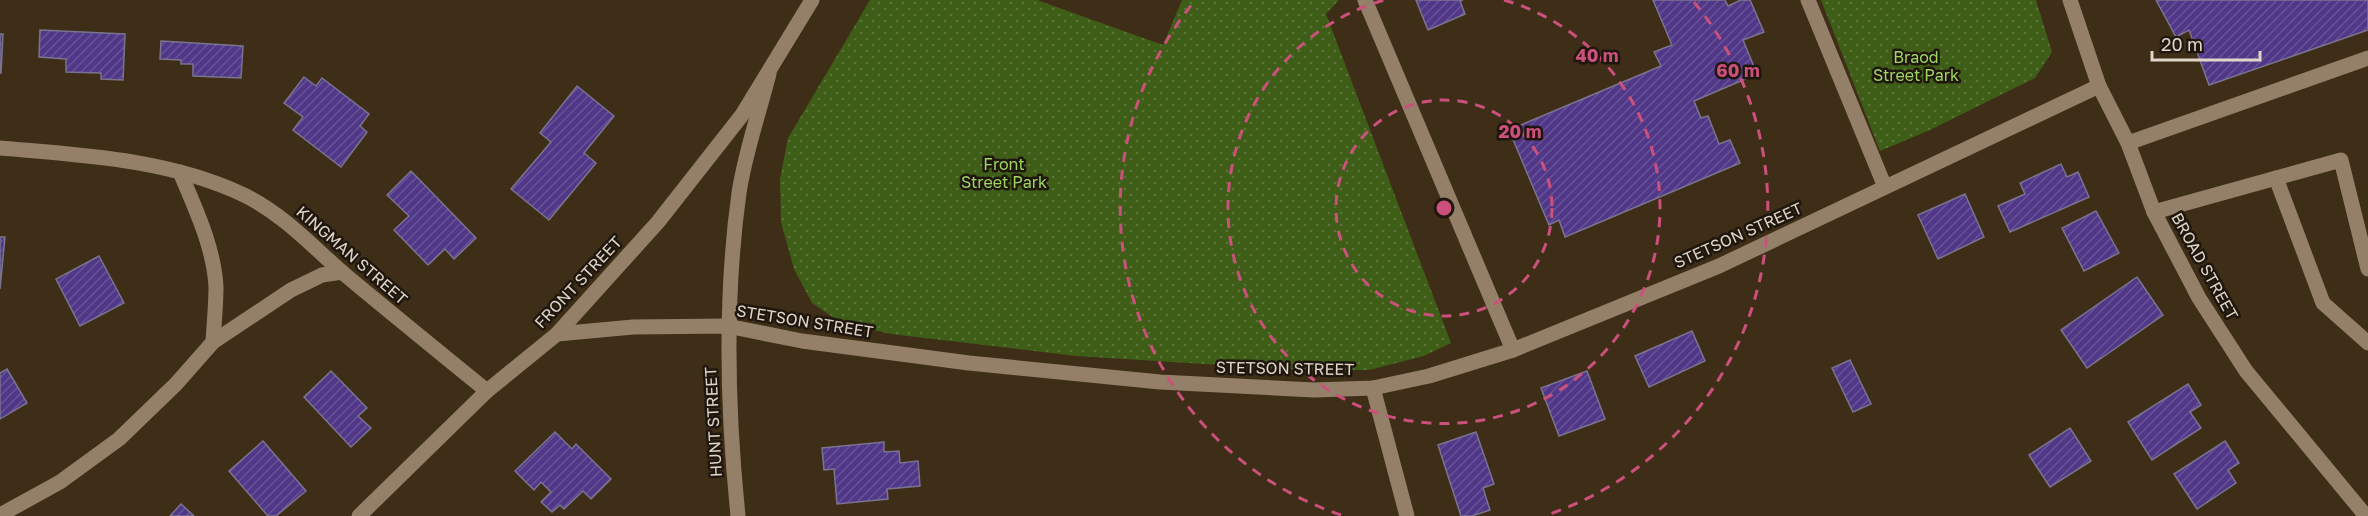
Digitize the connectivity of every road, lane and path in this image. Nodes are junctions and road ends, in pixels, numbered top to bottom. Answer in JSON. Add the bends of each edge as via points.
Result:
{"nodes":[{"id":1,"x":812,"y":0,"type":"edge"},
{"id":2,"x":1365,"y":0,"type":"edge"},
{"id":3,"x":1808,"y":0,"type":"edge"},
{"id":4,"x":2070,"y":0,"type":"edge"},
{"id":5,"x":2368,"y":58,"type":"edge"},
{"id":6,"x":769,"y":72,"type":"junction"},
{"id":7,"x":2099,"y":86,"type":"junction"},
{"id":8,"x":2128,"y":142,"type":"junction"},
{"id":9,"x":0,"y":148,"type":"edge"},
{"id":10,"x":180,"y":172,"type":"junction"},
{"id":11,"x":2276,"y":178,"type":"junction"},
{"id":12,"x":1885,"y":187,"type":"junction"},
{"id":13,"x":2154,"y":212,"type":"junction"},
{"id":14,"x":2368,"y":269,"type":"edge"},
{"id":15,"x":342,"y":272,"type":"junction"},
{"id":16,"x":727,"y":326,"type":"junction"},
{"id":17,"x":557,"y":334,"type":"junction"},
{"id":18,"x":213,"y":342,"type":"junction"},
{"id":19,"x":2368,"y":343,"type":"edge"},
{"id":20,"x":1513,"y":350,"type":"junction"},
{"id":21,"x":1373,"y":388,"type":"junction"},
{"id":22,"x":487,"y":391,"type":"junction"},
{"id":23,"x":2365,"y":508,"type":"edge"},
{"id":24,"x":0,"y":515,"type":"edge"},
{"id":25,"x":359,"y":516,"type":"edge"},
{"id":26,"x":738,"y":516,"type":"edge"},
{"id":27,"x":1407,"y":516,"type":"edge"}],
"edges":[{"from":1,"to":6,"type":"street","name":"FRONT STREET"},
{"from":2,"to":20,"type":"street"},
{"from":3,"to":12,"type":"street"},
{"from":4,"to":7,"type":"street","name":"BROAD STREET"},
{"from":5,"to":8,"type":"street"},
{"from":6,"to":16,"type":"street","name":"FRONT STREET","via":[[740,191]]},
{"from":6,"to":17,"type":"street","name":"FRONT STREET","via":[[742,115],[658,222]]},
{"from":7,"to":8,"type":"street","name":"BROAD STREET"},
{"from":7,"to":12,"type":"street","name":"STETSON STREET"},
{"from":8,"to":13,"type":"street","name":"BROAD STREET"},
{"from":9,"to":10,"type":"street","name":"KINGMAN STREET","via":[[91,156]]},
{"from":10,"to":15,"type":"street","name":"KINGMAN STREET","via":[[245,196],[286,220]]},
{"from":10,"to":18,"type":"street","via":[[198,215],[216,285]]},
{"from":11,"to":13,"type":"street"},
{"from":11,"to":14,"type":"street","via":[[2341,160]]},
{"from":11,"to":19,"type":"street","via":[[2323,303]]},
{"from":12,"to":20,"type":"street","name":"STETSON STREET","via":[[1719,266]]},
{"from":13,"to":23,"type":"street","name":"BROAD STREET","via":[[2199,298],[2246,371]]},
{"from":15,"to":18,"type":"street","via":[[322,275],[291,290]]},
{"from":15,"to":22,"type":"street","name":"KINGMAN STREET"},
{"from":16,"to":17,"type":"street","name":"STETSON STREET","via":[[633,327]]},
{"from":16,"to":21,"type":"street","name":"STETSON STREET","via":[[802,341],[969,363],[1149,381],[1314,390]]},
{"from":16,"to":26,"type":"street","name":"HUNT STREET"},
{"from":17,"to":22,"type":"street","name":"FRONT STREET"},
{"from":18,"to":24,"type":"street","via":[[119,439],[60,482]]},
{"from":20,"to":21,"type":"street","name":"STETSON STREET","via":[[1429,376]]},
{"from":21,"to":27,"type":"street"},
{"from":22,"to":25,"type":"street","name":"FRONT STREET"}]}
